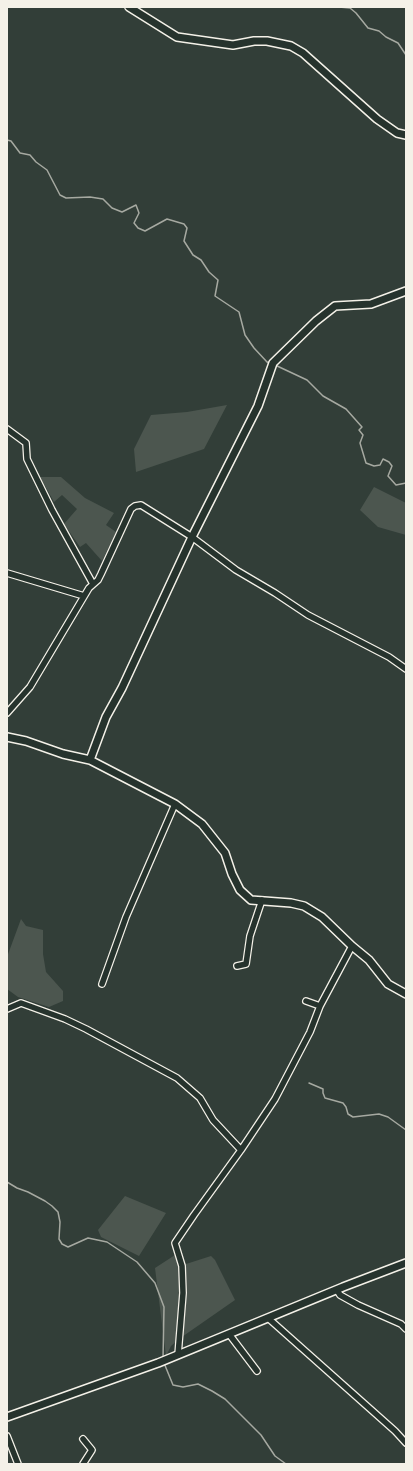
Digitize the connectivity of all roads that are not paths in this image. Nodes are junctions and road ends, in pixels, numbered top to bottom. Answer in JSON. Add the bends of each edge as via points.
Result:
{"nodes":[{"id":1,"x":130,"y":7,"type":"edge"},
{"id":2,"x":406,"y":135,"type":"edge"},
{"id":3,"x":406,"y":291,"type":"edge"},
{"id":4,"x":7,"y":428,"type":"edge"},
{"id":5,"x":192,"y":537,"type":"junction"},
{"id":6,"x":7,"y":573,"type":"edge"},
{"id":7,"x":93,"y":584,"type":"junction"},
{"id":8,"x":84,"y":596,"type":"junction"},
{"id":9,"x":406,"y":669,"type":"edge"},
{"id":10,"x":7,"y":713,"type":"edge"},
{"id":11,"x":7,"y":737,"type":"edge"},
{"id":12,"x":90,"y":760,"type":"junction"},
{"id":13,"x":175,"y":804,"type":"junction"},
{"id":14,"x":262,"y":900,"type":"junction"},
{"id":15,"x":352,"y":946,"type":"junction"},
{"id":16,"x":237,"y":966,"type":"dead end"},
{"id":17,"x":102,"y":984,"type":"dead end"},
{"id":18,"x":406,"y":994,"type":"edge"},
{"id":19,"x":306,"y":1000,"type":"dead end"},
{"id":20,"x":320,"y":1006,"type":"junction"},
{"id":21,"x":7,"y":1009,"type":"edge"},
{"id":22,"x":241,"y":1150,"type":"junction"},
{"id":23,"x":406,"y":1263,"type":"edge"},
{"id":24,"x":337,"y":1290,"type":"junction"},
{"id":25,"x":268,"y":1318,"type":"junction"},
{"id":26,"x":406,"y":1328,"type":"edge"},
{"id":27,"x":229,"y":1334,"type":"junction"},
{"id":28,"x":178,"y":1355,"type":"junction"},
{"id":29,"x":258,"y":1370,"type":"dead end"},
{"id":30,"x":7,"y":1417,"type":"edge"},
{"id":31,"x":7,"y":1436,"type":"edge"},
{"id":32,"x":83,"y":1439,"type":"dead end"},
{"id":33,"x":406,"y":1443,"type":"edge"},
{"id":34,"x":18,"y":1464,"type":"edge"},
{"id":35,"x":83,"y":1464,"type":"edge"}],
"edges":[{"from":1,"to":2,"type":"street","via":[[177,37],[233,45],[267,41],[291,46],[377,119],[397,133]]},
{"from":3,"to":5,"type":"street","via":[[371,304],[335,306],[273,363],[258,406]]},
{"from":4,"to":7,"type":"street","via":[[26,443],[27,459]]},
{"from":5,"to":7,"type":"street","via":[[141,505],[135,506],[131,509],[98,580]]},
{"from":5,"to":9,"type":"street","via":[[236,570],[308,615],[389,657]]},
{"from":5,"to":12,"type":"street","via":[[106,717]]},
{"from":6,"to":8,"type":"street"},
{"from":7,"to":8,"type":"street"},
{"from":8,"to":10,"type":"street","via":[[30,686]]},
{"from":11,"to":12,"type":"street"},
{"from":12,"to":13,"type":"street"},
{"from":13,"to":14,"type":"street","via":[[202,824],[225,853],[240,890],[251,900]]},
{"from":13,"to":17,"type":"street","via":[[126,917]]},
{"from":14,"to":15,"type":"street","via":[[304,906],[322,917]]},
{"from":14,"to":16,"type":"street","via":[[250,936],[246,964]]},
{"from":15,"to":18,"type":"street","via":[[369,960],[388,984]]},
{"from":15,"to":20,"type":"street"},
{"from":19,"to":20,"type":"street"},
{"from":20,"to":22,"type":"street","via":[[310,1032],[277,1094]]},
{"from":21,"to":22,"type":"street","via":[[21,1003],[64,1019],[177,1078],[200,1098],[213,1120]]},
{"from":22,"to":28,"type":"street","via":[[175,1243],[182,1266],[183,1293]]},
{"from":23,"to":24,"type":"street"},
{"from":24,"to":25,"type":"street"},
{"from":24,"to":26,"type":"street","via":[[340,1295],[358,1305]]},
{"from":25,"to":27,"type":"street"},
{"from":25,"to":33,"type":"street"},
{"from":27,"to":28,"type":"street"},
{"from":27,"to":29,"type":"street"},
{"from":28,"to":30,"type":"street"},
{"from":31,"to":34,"type":"street"},
{"from":32,"to":35,"type":"street","via":[[92,1450]]}]}
